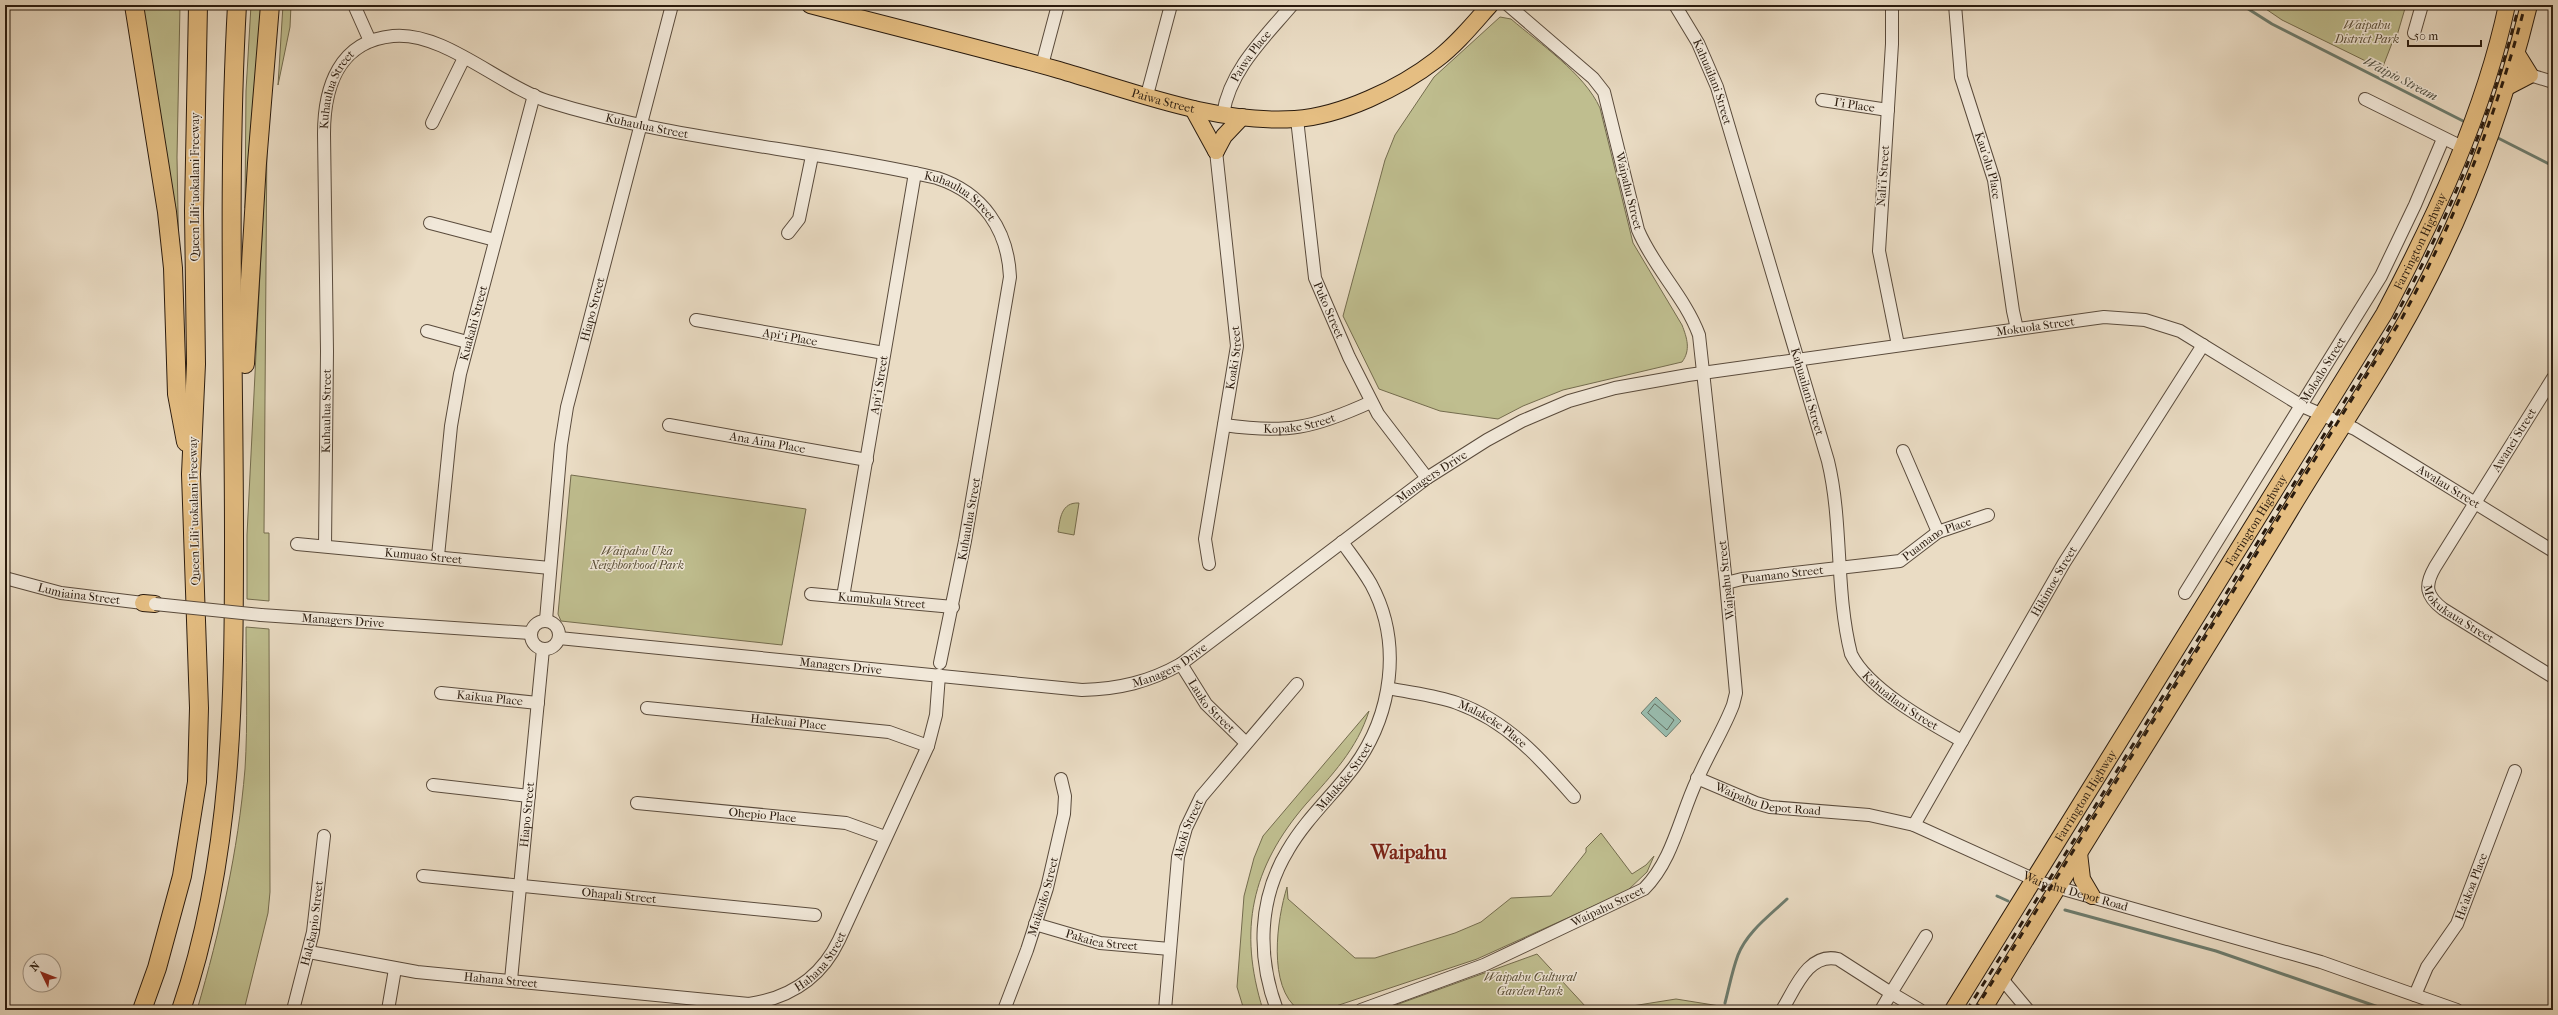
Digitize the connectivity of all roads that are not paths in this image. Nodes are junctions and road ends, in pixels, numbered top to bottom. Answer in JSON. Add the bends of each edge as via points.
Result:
{"nodes":[{"id":1,"x":134,"y":5,"type":"edge"},
{"id":2,"x":198,"y":5,"type":"edge"},
{"id":3,"x":237,"y":5,"type":"edge"},
{"id":4,"x":270,"y":5,"type":"edge"},
{"id":5,"x":354,"y":5,"type":"edge"},
{"id":6,"x":672,"y":5,"type":"edge"},
{"id":7,"x":810,"y":5,"type":"edge"},
{"id":8,"x":1058,"y":5,"type":"edge"},
{"id":9,"x":1170,"y":5,"type":"edge"},
{"id":10,"x":1292,"y":5,"type":"edge"},
{"id":11,"x":1490,"y":5,"type":"edge"},
{"id":12,"x":1508,"y":5,"type":"edge"},
{"id":13,"x":1675,"y":5,"type":"edge"},
{"id":14,"x":1892,"y":5,"type":"edge"},
{"id":15,"x":1955,"y":5,"type":"edge"},
{"id":16,"x":2422,"y":5,"type":"edge"},
{"id":17,"x":2507,"y":5,"type":"edge"},
{"id":18,"x":2529,"y":5,"type":"edge"},
{"id":19,"x":2414,"y":33,"type":"dead end"},
{"id":20,"x":370,"y":41,"type":"junction"},
{"id":21,"x":2517,"y":54,"type":"junction"},
{"id":22,"x":464,"y":58,"type":"junction"},
{"id":23,"x":1042,"y":65,"type":"junction"},
{"id":24,"x":2530,"y":75,"type":"junction"},
{"id":25,"x":2553,"y":82,"type":"edge"},
{"id":26,"x":2507,"y":87,"type":"junction"},
{"id":27,"x":534,"y":95,"type":"junction"},
{"id":28,"x":1147,"y":95,"type":"junction"},
{"id":29,"x":2365,"y":99,"type":"dead end"},
{"id":30,"x":1822,"y":100,"type":"dead end"},
{"id":31,"x":1193,"y":109,"type":"junction"},
{"id":32,"x":1888,"y":110,"type":"junction"},
{"id":33,"x":1223,"y":114,"type":"junction"},
{"id":34,"x":1242,"y":117,"type":"junction"},
{"id":35,"x":1297,"y":119,"type":"junction"},
{"id":36,"x":2485,"y":120,"type":"junction"},
{"id":37,"x":432,"y":123,"type":"dead end"},
{"id":38,"x":641,"y":125,"type":"junction"},
{"id":39,"x":2443,"y":139,"type":"junction"},
{"id":40,"x":2464,"y":140,"type":"junction"},
{"id":41,"x":1216,"y":151,"type":"junction"},
{"id":42,"x":812,"y":156,"type":"junction"},
{"id":43,"x":915,"y":173,"type":"junction"},
{"id":44,"x":430,"y":223,"type":"dead end"},
{"id":45,"x":788,"y":233,"type":"dead end"},
{"id":46,"x":495,"y":240,"type":"junction"},
{"id":47,"x":696,"y":320,"type":"dead end"},
{"id":48,"x":2017,"y":329,"type":"junction"},
{"id":49,"x":427,"y":331,"type":"dead end"},
{"id":50,"x":467,"y":342,"type":"junction"},
{"id":51,"x":1898,"y":345,"type":"junction"},
{"id":52,"x":2203,"y":345,"type":"junction"},
{"id":53,"x":884,"y":353,"type":"junction"},
{"id":54,"x":1797,"y":360,"type":"junction"},
{"id":55,"x":1704,"y":373,"type":"junction"},
{"id":56,"x":2553,"y":378,"type":"edge"},
{"id":57,"x":1371,"y":402,"type":"junction"},
{"id":58,"x":2302,"y":406,"type":"junction"},
{"id":59,"x":2323,"y":416,"type":"junction"},
{"id":60,"x":2343,"y":424,"type":"junction"},
{"id":61,"x":669,"y":425,"type":"dead end"},
{"id":62,"x":1224,"y":425,"type":"junction"},
{"id":63,"x":234,"y":446,"type":"junction"},
{"id":64,"x":1903,"y":451,"type":"dead end"},
{"id":65,"x":867,"y":460,"type":"junction"},
{"id":66,"x":192,"y":474,"type":"junction"},
{"id":67,"x":1427,"y":478,"type":"junction"},
{"id":68,"x":2475,"y":503,"type":"junction"},
{"id":69,"x":1988,"y":515,"type":"dead end"},
{"id":70,"x":1938,"y":532,"type":"junction"},
{"id":71,"x":1342,"y":542,"type":"junction"},
{"id":72,"x":297,"y":544,"type":"dead end"},
{"id":73,"x":325,"y":546,"type":"junction"},
{"id":74,"x":2553,"y":551,"type":"edge"},
{"id":75,"x":438,"y":556,"type":"junction"},
{"id":76,"x":1209,"y":564,"type":"dead end"},
{"id":77,"x":550,"y":568,"type":"junction"},
{"id":78,"x":1839,"y":568,"type":"junction"},
{"id":79,"x":5,"y":578,"type":"edge"},
{"id":80,"x":1726,"y":583,"type":"junction"},
{"id":81,"x":2185,"y":593,"type":"dead end"},
{"id":82,"x":811,"y":594,"type":"dead end"},
{"id":83,"x":843,"y":597,"type":"junction"},
{"id":84,"x":149,"y":603,"type":"joint"},
{"id":85,"x":953,"y":607,"type":"junction"},
{"id":86,"x":546,"y":620,"type":"junction"},
{"id":87,"x":530,"y":633,"type":"junction"},
{"id":88,"x":559,"y":638,"type":"junction"},
{"id":89,"x":543,"y":649,"type":"junction"},
{"id":90,"x":1181,"y":664,"type":"junction"},
{"id":91,"x":940,"y":669,"type":"junction"},
{"id":92,"x":2553,"y":677,"type":"edge"},
{"id":93,"x":1298,"y":684,"type":"dead end"},
{"id":94,"x":1388,"y":688,"type":"junction"},
{"id":95,"x":441,"y":692,"type":"dead end"},
{"id":96,"x":538,"y":703,"type":"junction"},
{"id":97,"x":647,"y":708,"type":"dead end"},
{"id":98,"x":1962,"y":741,"type":"junction"},
{"id":99,"x":1246,"y":743,"type":"junction"},
{"id":100,"x":928,"y":746,"type":"junction"},
{"id":101,"x":2515,"y":771,"type":"dead end"},
{"id":102,"x":1697,"y":778,"type":"junction"},
{"id":103,"x":1061,"y":779,"type":"dead end"},
{"id":104,"x":433,"y":785,"type":"dead end"},
{"id":105,"x":529,"y":796,"type":"junction"},
{"id":106,"x":1574,"y":797,"type":"dead end"},
{"id":107,"x":637,"y":803,"type":"dead end"},
{"id":108,"x":1914,"y":825,"type":"junction"},
{"id":109,"x":324,"y":836,"type":"dead end"},
{"id":110,"x":885,"y":837,"type":"junction"},
{"id":111,"x":2079,"y":853,"type":"junction"},
{"id":112,"x":423,"y":876,"type":"dead end"},
{"id":113,"x":2034,"y":880,"type":"junction"},
{"id":114,"x":520,"y":887,"type":"junction"},
{"id":115,"x":2058,"y":888,"type":"junction"},
{"id":116,"x":2092,"y":896,"type":"junction"},
{"id":117,"x":815,"y":915,"type":"dead end"},
{"id":118,"x":1035,"y":924,"type":"junction"},
{"id":119,"x":1926,"y":936,"type":"dead end"},
{"id":120,"x":1170,"y":949,"type":"junction"},
{"id":121,"x":309,"y":952,"type":"junction"},
{"id":122,"x":395,"y":969,"type":"junction"},
{"id":123,"x":2002,"y":978,"type":"junction"},
{"id":124,"x":511,"y":980,"type":"junction"},
{"id":125,"x":1891,"y":993,"type":"junction"},
{"id":126,"x":2415,"y":995,"type":"junction"},
{"id":127,"x":142,"y":1010,"type":"edge"},
{"id":128,"x":181,"y":1010,"type":"edge"},
{"id":129,"x":293,"y":1010,"type":"edge"},
{"id":130,"x":388,"y":1010,"type":"edge"},
{"id":131,"x":1004,"y":1010,"type":"edge"},
{"id":132,"x":1165,"y":1010,"type":"edge"},
{"id":133,"x":1277,"y":1010,"type":"edge"},
{"id":134,"x":1361,"y":1010,"type":"edge"},
{"id":135,"x":1782,"y":1010,"type":"edge"},
{"id":136,"x":1881,"y":1010,"type":"edge"},
{"id":137,"x":1920,"y":1010,"type":"edge"},
{"id":138,"x":1953,"y":1010,"type":"edge"},
{"id":139,"x":1982,"y":1010,"type":"edge"},
{"id":140,"x":2028,"y":1010,"type":"edge"},
{"id":141,"x":2457,"y":1010,"type":"edge"}],
"edges":[{"from":1,"to":66,"type":"highway","via":[[167,212],[173,268],[177,394]]},
{"from":2,"to":66,"type":"highway","name":"Queen Liliʻuokalani Freeway","via":[[194,211],[196,364]]},
{"from":3,"to":63,"type":"highway","via":[[233,110]]},
{"from":4,"to":63,"type":"highway","via":[[257,163],[244,390]]},
{"from":5,"to":20,"type":"street"},
{"from":6,"to":38,"type":"street","name":"Hiapo Street"},
{"from":7,"to":23,"type":"main road","name":"Paiwa Street"},
{"from":8,"to":23,"type":"street"},
{"from":9,"to":28,"type":"street"},
{"from":10,"to":33,"type":"street","name":"Paiwa Place","via":[[1242,66],[1227,96]]},
{"from":11,"to":35,"type":"main road","name":"Paiwa Street","via":[[1449,49],[1414,75],[1390,89],[1350,105]]},
{"from":12,"to":55,"type":"street","name":"Waipahu Street","via":[[1593,78],[1604,92],[1638,230],[1646,248],[1694,321],[1701,346]]},
{"from":13,"to":54,"type":"street","name":"Kahuailani Street","via":[[1698,43],[1717,88]]},
{"from":14,"to":32,"type":"street","name":"Nali'i Street"},
{"from":15,"to":48,"type":"street","name":"Kau'olu Place","via":[[1961,78],[1994,180],[2012,311]]},
{"from":16,"to":19,"type":"street"},
{"from":17,"to":36,"type":"main road","name":"Farrington Highway","via":[[2482,93]]},
{"from":18,"to":21,"type":"main road","name":"Farrington Highway"},
{"from":20,"to":22,"type":"street","name":"Kuhaulua Street","via":[[394,36],[416,37]]},
{"from":20,"to":73,"type":"street","name":"Kuhaulua Street","via":[[352,53],[336,72],[324,113],[327,351]]},
{"from":21,"to":24,"type":"main road"},
{"from":21,"to":26,"type":"main road","name":"Farrington Highway"},
{"from":22,"to":27,"type":"street","name":"Kuhaulua Street"},
{"from":22,"to":37,"type":"street"},
{"from":23,"to":28,"type":"main road","name":"Paiwa Street"},
{"from":24,"to":25,"type":"street"},
{"from":24,"to":26,"type":"main road"},
{"from":26,"to":36,"type":"main road","name":"Farrington Highway"},
{"from":27,"to":38,"type":"street","name":"Kuhaulua Street"},
{"from":27,"to":46,"type":"street","name":"Kuakahi Street"},
{"from":28,"to":31,"type":"main road","name":"Paiwa Street"},
{"from":29,"to":39,"type":"street"},
{"from":30,"to":32,"type":"street","name":"I'i Place"},
{"from":31,"to":33,"type":"main road","name":"Paiwa Street"},
{"from":31,"to":41,"type":"main road"},
{"from":32,"to":51,"type":"street","name":"Nali'i Street","via":[[1879,251]]},
{"from":33,"to":34,"type":"main road","name":"Paiwa Street"},
{"from":34,"to":35,"type":"main road","name":"Paiwa Street"},
{"from":34,"to":41,"type":"main road","via":[[1224,136]]},
{"from":35,"to":57,"type":"street","name":"Puko Street","via":[[1315,278]]},
{"from":36,"to":40,"type":"main road","name":"Farrington Highway"},
{"from":36,"to":60,"type":"main road","name":"Farrington Highway","via":[[2484,148],[2430,276],[2402,328]]},
{"from":38,"to":42,"type":"street","name":"Kuhaulua Street"},
{"from":38,"to":77,"type":"street","name":"Hiapo Street","via":[[567,407]]},
{"from":39,"to":40,"type":"street"},
{"from":39,"to":58,"type":"street","name":"Moloalo Street","via":[[2381,276]]},
{"from":40,"to":59,"type":"main road","name":"Farrington Highway","via":[[2426,231],[2403,278]]},
{"from":41,"to":62,"type":"street","name":"Koaki Street","via":[[1237,328],[1235,366]]},
{"from":42,"to":43,"type":"street","name":"Kuhaulua Street"},
{"from":42,"to":45,"type":"street","via":[[799,219]]},
{"from":43,"to":53,"type":"street","name":"Apiʻi Street"},
{"from":43,"to":85,"type":"street","name":"Kuhaulua Street","via":[[947,181],[978,201],[1001,232],[1010,264],[1009,291]]},
{"from":44,"to":46,"type":"street"},
{"from":46,"to":50,"type":"street","name":"Kuakahi Street"},
{"from":47,"to":53,"type":"street","name":"Apiʻi Place"},
{"from":48,"to":51,"type":"street","name":"Mokuola Street"},
{"from":48,"to":52,"type":"street","name":"Mokuola Street","via":[[2086,319],[2122,317],[2162,324]]},
{"from":49,"to":50,"type":"street"},
{"from":50,"to":75,"type":"street","name":"Kuakahi Street","via":[[451,426]]},
{"from":51,"to":54,"type":"street","name":"Mokuola Street"},
{"from":52,"to":58,"type":"street","name":"Mokuola Street"},
{"from":52,"to":98,"type":"street","name":"Hikimoe Street","via":[[2064,563]]},
{"from":53,"to":65,"type":"street","name":"Apiʻi Street"},
{"from":54,"to":55,"type":"street","name":"Mokuola Street"},
{"from":54,"to":78,"type":"street","name":"Kahuailani Street","via":[[1831,476]]},
{"from":55,"to":67,"type":"street","name":"Managers Drive","via":[[1597,392],[1543,411],[1487,440]]},
{"from":55,"to":80,"type":"street","name":"Waipahu Street"},
{"from":56,"to":68,"type":"street","name":"Awanei Street"},
{"from":57,"to":62,"type":"street","name":"Kopake Street","via":[[1329,421],[1299,428],[1267,430]]},
{"from":57,"to":67,"type":"street","name":"Puko Street"},
{"from":58,"to":59,"type":"street","name":"Mokuola Street"},
{"from":58,"to":81,"type":"street","name":"Moloalo Street"},
{"from":59,"to":60,"type":"street","name":"Mokuola Street"},
{"from":59,"to":113,"type":"main road","name":"Farrington Highway"},
{"from":60,"to":68,"type":"street","name":"Awalau Street"},
{"from":60,"to":111,"type":"main road","name":"Farrington Highway"},
{"from":61,"to":65,"type":"street","name":"Ana Aina Place"},
{"from":62,"to":76,"type":"street","name":"Koaki Street","via":[[1204,539]]},
{"from":63,"to":128,"type":"highway","via":[[234,652],[229,773],[210,908],[194,972]]},
{"from":64,"to":70,"type":"street"},
{"from":65,"to":83,"type":"street","name":"Apiʻi Street"},
{"from":66,"to":127,"type":"highway","name":"Queen Liliʻuokalani Freeway","via":[[199,708],[197,782],[182,876],[157,968]]},
{"from":67,"to":71,"type":"street","name":"Managers Drive"},
{"from":68,"to":74,"type":"street","name":"Awalau Street"},
{"from":68,"to":92,"type":"street","name":"Mokukaua Street","via":[[2431,575],[2427,590],[2430,597],[2443,609]]},
{"from":69,"to":70,"type":"street","name":"Puamano Place"},
{"from":70,"to":78,"type":"street","name":"Puamano Place","via":[[1900,562]]},
{"from":71,"to":90,"type":"street","name":"Managers Drive"},
{"from":71,"to":94,"type":"street","name":"Malakeke Street","via":[[1371,585],[1383,615],[1390,652]]},
{"from":72,"to":73,"type":"street","name":"Kumuao Street"},
{"from":73,"to":75,"type":"street","name":"Kumuao Street"},
{"from":75,"to":77,"type":"street","name":"Kumuao Street"},
{"from":77,"to":86,"type":"street","name":"Hiapo Street"},
{"from":78,"to":80,"type":"street","name":"Puamano Street"},
{"from":78,"to":98,"type":"street","name":"Kahuailani Street","via":[[1847,641],[1856,664],[1875,684]]},
{"from":79,"to":84,"type":"street","name":"Lumiaina Street","via":[[39,589]]},
{"from":80,"to":102,"type":"street","name":"Waipahu Street","via":[[1736,693],[1725,724]]},
{"from":82,"to":83,"type":"street","name":"Kumukula Street"},
{"from":83,"to":85,"type":"street","name":"Kumukula Street"},
{"from":84,"to":87,"type":"street","name":"Managers Drive","bridge":true,"via":[[261,615]]},
{"from":85,"to":91,"type":"street","name":"Kuhaulua Street"},
{"from":86,"to":87,"type":"street","via":[[534,625]]},
{"from":86,"to":88,"type":"street","via":[[557,626]]},
{"from":87,"to":89,"type":"street","via":[[535,645]]},
{"from":88,"to":89,"type":"street","via":[[555,645]]},
{"from":88,"to":91,"type":"street","name":"Managers Drive"},
{"from":89,"to":96,"type":"street","name":"Hiapo Street"},
{"from":90,"to":91,"type":"street","name":"Managers Drive","via":[[1144,681],[1106,689],[1082,690]]},
{"from":90,"to":99,"type":"street","name":"Lauko Street","via":[[1206,704]]},
{"from":91,"to":100,"type":"street","name":"Hahana Street","via":[[936,715]]},
{"from":93,"to":99,"type":"street","name":"Akoki Street"},
{"from":94,"to":106,"type":"street","name":"Malakeke Place","via":[[1457,703],[1491,720],[1530,748]]},
{"from":94,"to":133,"type":"street","name":"Malakeke Street","via":[[1377,730],[1366,751],[1298,834],[1278,868],[1271,888],[1265,913],[1264,955],[1268,985]]},
{"from":95,"to":96,"type":"street","name":"Kaikua Place"},
{"from":96,"to":105,"type":"street","name":"Hiapo Street"},
{"from":97,"to":100,"type":"street","name":"Halekuai Place","via":[[889,732]]},
{"from":98,"to":108,"type":"street","name":"Hikimoe Street"},
{"from":99,"to":120,"type":"street","name":"Akoki Street","via":[[1201,798],[1186,828],[1178,857]]},
{"from":100,"to":110,"type":"street","name":"Hahana Street"},
{"from":101,"to":126,"type":"street","name":"Ha'akoa Place","via":[[2457,924],[2427,968]]},
{"from":102,"to":108,"type":"street","name":"Waipahu Depot Road","via":[[1770,807],[1868,815]]},
{"from":102,"to":134,"type":"street","name":"Waipahu Street","via":[[1667,855],[1658,873],[1644,889],[1484,965]]},
{"from":103,"to":118,"type":"street","name":"Maikoiko Street","via":[[1065,796],[1064,814],[1047,888]]},
{"from":104,"to":105,"type":"street"},
{"from":105,"to":114,"type":"street","name":"Hiapo Street"},
{"from":107,"to":110,"type":"street","name":"Ohepio Place","via":[[846,824]]},
{"from":108,"to":113,"type":"street","name":"Waipahu Depot Road"},
{"from":109,"to":121,"type":"street","name":"Halekapio Street"},
{"from":110,"to":124,"type":"street","name":"Hahana Street","via":[[832,956],[810,979],[782,996],[749,1004]]},
{"from":111,"to":115,"type":"main road","name":"Farrington Highway"},
{"from":111,"to":116,"type":"main road","via":[[2082,879]]},
{"from":112,"to":114,"type":"street","name":"Ohapali Street"},
{"from":113,"to":115,"type":"street","name":"Waipahu Depot Road"},
{"from":113,"to":138,"type":"main road","name":"Farrington Highway"},
{"from":114,"to":117,"type":"street","name":"Ohapali Street"},
{"from":114,"to":124,"type":"street","name":"Hiapo Street"},
{"from":115,"to":116,"type":"street","name":"Waipahu Depot Road"},
{"from":115,"to":123,"type":"main road","name":"Farrington Highway"},
{"from":116,"to":126,"type":"street","name":"Waipahu Depot Road","via":[[2174,922],[2321,962]]},
{"from":118,"to":120,"type":"street","name":"Pakaiea Street","via":[[1100,943]]},
{"from":118,"to":131,"type":"street","name":"Maikoiko Street"},
{"from":119,"to":125,"type":"street"},
{"from":120,"to":132,"type":"street","name":"Akoki Street"},
{"from":121,"to":122,"type":"street","name":"Hahana Street"},
{"from":121,"to":129,"type":"street","name":"Halekapio Street"},
{"from":122,"to":124,"type":"street","name":"Hahana Street"},
{"from":122,"to":130,"type":"street"},
{"from":123,"to":139,"type":"main road","name":"Farrington Highway"},
{"from":123,"to":140,"type":"street"},
{"from":125,"to":135,"type":"street","via":[[1838,959],[1828,957],[1812,963]]},
{"from":125,"to":136,"type":"street"},
{"from":125,"to":137,"type":"street"},
{"from":126,"to":141,"type":"street","name":"Waipahu Depot Road"}]}
